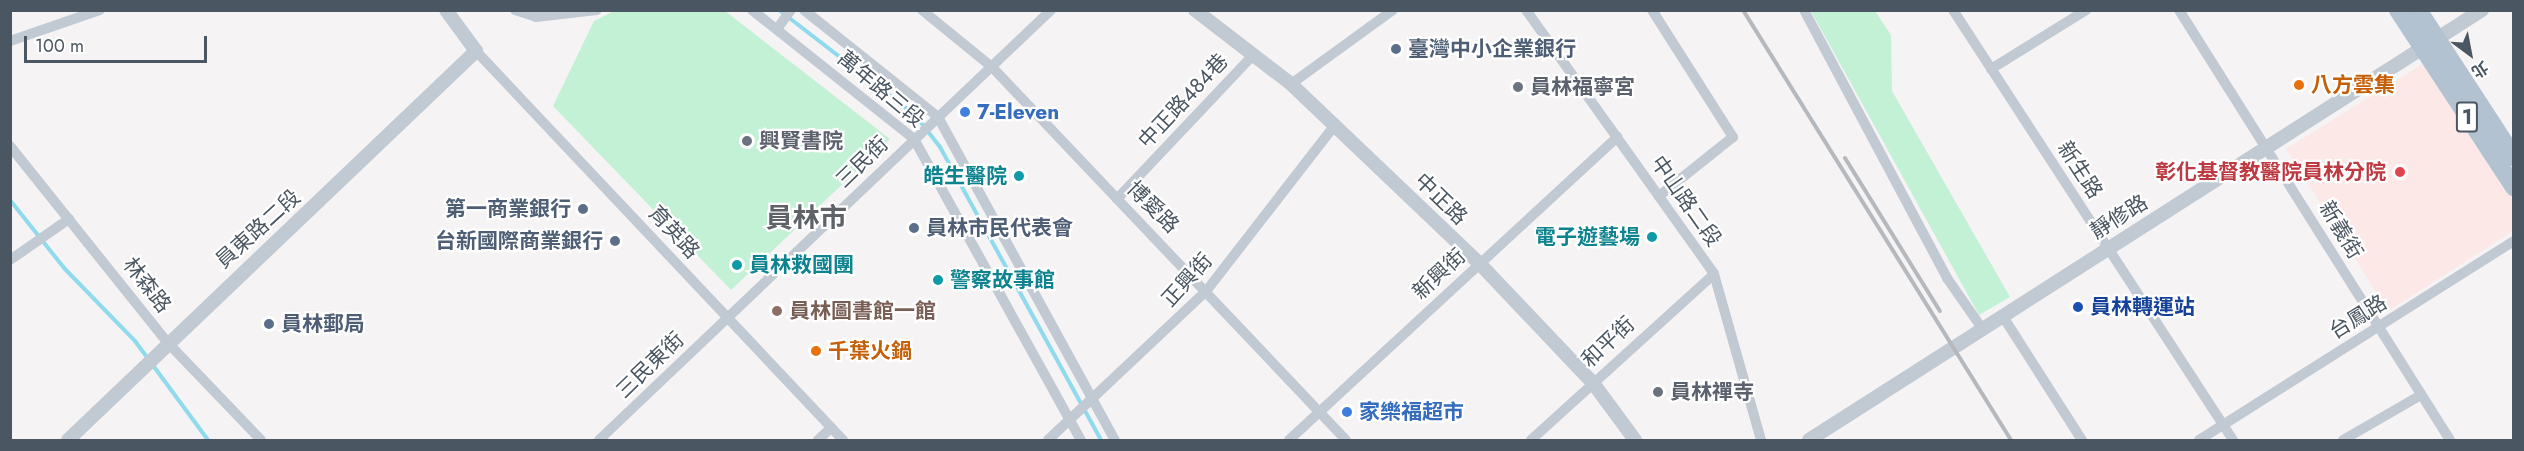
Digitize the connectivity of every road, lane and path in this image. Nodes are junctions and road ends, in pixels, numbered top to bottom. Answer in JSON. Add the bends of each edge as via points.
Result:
{"nodes":[{"id":1,"x":100,"y":10,"type":"edge"},
{"id":2,"x":446,"y":10,"type":"edge"},
{"id":3,"x":515,"y":10,"type":"edge"},
{"id":4,"x":597,"y":10,"type":"edge"},
{"id":5,"x":752,"y":10,"type":"edge"},
{"id":6,"x":791,"y":10,"type":"edge"},
{"id":7,"x":804,"y":10,"type":"edge"},
{"id":8,"x":922,"y":10,"type":"edge"},
{"id":9,"x":1051,"y":10,"type":"edge"},
{"id":10,"x":1195,"y":10,"type":"edge"},
{"id":11,"x":1526,"y":10,"type":"edge"},
{"id":12,"x":1652,"y":10,"type":"edge"},
{"id":13,"x":1804,"y":10,"type":"edge"},
{"id":14,"x":1953,"y":10,"type":"edge"},
{"id":15,"x":2086,"y":10,"type":"edge"},
{"id":16,"x":2179,"y":10,"type":"edge"},
{"id":17,"x":2398,"y":10,"type":"edge"},
{"id":18,"x":2418,"y":10,"type":"edge"},
{"id":19,"x":2482,"y":10,"type":"edge"},
{"id":20,"x":1387,"y":12,"type":"edge"},
{"id":21,"x":777,"y":29,"type":"junction"},
{"id":22,"x":10,"y":41,"type":"edge"},
{"id":23,"x":2429,"y":44,"type":"junction"},
{"id":24,"x":476,"y":51,"type":"junction"},
{"id":25,"x":1253,"y":55,"type":"junction"},
{"id":26,"x":992,"y":67,"type":"junction"},
{"id":27,"x":1991,"y":69,"type":"junction"},
{"id":28,"x":1291,"y":84,"type":"junction"},
{"id":29,"x":938,"y":117,"type":"junction"},
{"id":30,"x":1334,"y":126,"type":"junction"},
{"id":31,"x":1617,"y":137,"type":"junction"},
{"id":32,"x":914,"y":139,"type":"junction"},
{"id":33,"x":10,"y":146,"type":"edge"},
{"id":34,"x":2267,"y":147,"type":"junction"},
{"id":35,"x":2514,"y":157,"type":"edge"},
{"id":36,"x":2514,"y":187,"type":"edge"},
{"id":37,"x":1659,"y":196,"type":"junction"},
{"id":38,"x":1117,"y":199,"type":"junction"},
{"id":39,"x":69,"y":219,"type":"junction"},
{"id":40,"x":2514,"y":241,"type":"edge"},
{"id":41,"x":2108,"y":249,"type":"junction"},
{"id":42,"x":10,"y":260,"type":"edge"},
{"id":43,"x":1479,"y":263,"type":"junction"},
{"id":44,"x":1714,"y":274,"type":"junction"},
{"id":45,"x":1208,"y":290,"type":"junction"},
{"id":46,"x":2002,"y":315,"type":"junction"},
{"id":47,"x":728,"y":318,"type":"junction"},
{"id":48,"x":1981,"y":327,"type":"junction"},
{"id":49,"x":2378,"y":328,"type":"junction"},
{"id":50,"x":168,"y":344,"type":"junction"},
{"id":51,"x":1593,"y":382,"type":"junction"},
{"id":52,"x":2421,"y":395,"type":"junction"},
{"id":53,"x":1093,"y":400,"type":"junction"},
{"id":54,"x":1321,"y":411,"type":"junction"},
{"id":55,"x":1070,"y":420,"type":"junction"},
{"id":56,"x":2223,"y":425,"type":"junction"},
{"id":57,"x":831,"y":428,"type":"junction"},
{"id":58,"x":68,"y":441,"type":"edge"},
{"id":59,"x":261,"y":441,"type":"edge"},
{"id":60,"x":599,"y":441,"type":"edge"},
{"id":61,"x":818,"y":441,"type":"edge"},
{"id":62,"x":843,"y":441,"type":"edge"},
{"id":63,"x":1048,"y":441,"type":"edge"},
{"id":64,"x":1081,"y":441,"type":"edge"},
{"id":65,"x":1115,"y":441,"type":"edge"},
{"id":66,"x":1289,"y":441,"type":"edge"},
{"id":67,"x":1346,"y":441,"type":"edge"},
{"id":68,"x":1531,"y":441,"type":"edge"},
{"id":69,"x":1635,"y":441,"type":"edge"},
{"id":70,"x":1761,"y":441,"type":"edge"},
{"id":71,"x":1809,"y":441,"type":"edge"},
{"id":72,"x":2082,"y":441,"type":"edge"},
{"id":73,"x":2199,"y":441,"type":"edge"},
{"id":74,"x":2234,"y":441,"type":"edge"},
{"id":75,"x":2343,"y":441,"type":"edge"},
{"id":76,"x":2450,"y":441,"type":"edge"}],
"edges":[{"from":1,"to":22,"type":"street"},
{"from":2,"to":24,"type":"street"},
{"from":3,"to":4,"type":"street","via":[[536,16]]},
{"from":5,"to":21,"type":"street","name":"萬年路三段"},
{"from":6,"to":21,"type":"street"},
{"from":7,"to":29,"type":"street","name":"萬年路三段"},
{"from":8,"to":26,"type":"street","name":"博愛路"},
{"from":9,"to":26,"type":"street","name":"三民街"},
{"from":10,"to":25,"type":"street","name":"中正路"},
{"from":11,"to":31,"type":"street","name":"中山路二段"},
{"from":12,"to":37,"type":"street","via":[[1733,137]]},
{"from":13,"to":48,"type":"street","via":[[1947,278]]},
{"from":14,"to":27,"type":"street","name":"新生路"},
{"from":15,"to":27,"type":"street"},
{"from":16,"to":34,"type":"street","name":"新義街"},
{"from":17,"to":23,"type":"main road","number":"1"},
{"from":18,"to":23,"type":"main road","number":"1"},
{"from":19,"to":23,"type":"street","name":"靜修路"},
{"from":20,"to":28,"type":"street"},
{"from":21,"to":32,"type":"street","name":"萬年路三段"},
{"from":23,"to":34,"type":"street","name":"靜修路"},
{"from":23,"to":35,"type":"main road","number":"1"},
{"from":23,"to":36,"type":"main road","number":"1"},
{"from":24,"to":47,"type":"street","name":"育英路"},
{"from":24,"to":50,"type":"street","name":"員東路二段"},
{"from":25,"to":28,"type":"street","name":"中正路"},
{"from":25,"to":38,"type":"street","name":"中正路484巷"},
{"from":26,"to":29,"type":"street","name":"三民街"},
{"from":26,"to":38,"type":"street","name":"博愛路"},
{"from":27,"to":41,"type":"street","name":"新生路"},
{"from":28,"to":30,"type":"street","name":"中正路"},
{"from":29,"to":32,"type":"street","name":"三民街"},
{"from":29,"to":53,"type":"street","name":"萬年路三段"},
{"from":30,"to":43,"type":"street","name":"中正路"},
{"from":30,"to":45,"type":"street","name":"正興街"},
{"from":31,"to":37,"type":"street","name":"中山路二段"},
{"from":31,"to":43,"type":"street","name":"新興街"},
{"from":32,"to":47,"type":"street","name":"三民街"},
{"from":32,"to":55,"type":"street","name":"萬年路三段"},
{"from":33,"to":39,"type":"street","name":"林森路"},
{"from":34,"to":41,"type":"street","name":"靜修路"},
{"from":34,"to":49,"type":"street","name":"新義街"},
{"from":37,"to":44,"type":"street","name":"中山路二段"},
{"from":38,"to":45,"type":"street","name":"博愛路"},
{"from":39,"to":42,"type":"street"},
{"from":39,"to":50,"type":"street","name":"林森路"},
{"from":40,"to":49,"type":"street","name":"台鳳路"},
{"from":41,"to":46,"type":"street","name":"靜修路"},
{"from":41,"to":56,"type":"street","name":"新生路"},
{"from":43,"to":51,"type":"street","name":"中正路"},
{"from":43,"to":54,"type":"street","name":"新興街"},
{"from":44,"to":51,"type":"street","name":"和平街"},
{"from":44,"to":70,"type":"street","name":"中山路二段"},
{"from":45,"to":53,"type":"street","name":"正興街"},
{"from":45,"to":54,"type":"street","name":"博愛路"},
{"from":46,"to":48,"type":"street","name":"靜修路"},
{"from":46,"to":72,"type":"street"},
{"from":47,"to":57,"type":"street","name":"育英路"},
{"from":47,"to":60,"type":"street","name":"三民東街"},
{"from":48,"to":71,"type":"street","name":"靜修路"},
{"from":49,"to":52,"type":"street","name":"新義街"},
{"from":49,"to":56,"type":"street","name":"台鳳路"},
{"from":50,"to":58,"type":"street","name":"員東路二段"},
{"from":50,"to":59,"type":"street","name":"林森路"},
{"from":51,"to":68,"type":"street","name":"和平街"},
{"from":51,"to":69,"type":"street","name":"中正路"},
{"from":52,"to":75,"type":"street"},
{"from":52,"to":76,"type":"street","name":"新義街"},
{"from":53,"to":55,"type":"street","name":"正興街"},
{"from":53,"to":65,"type":"street","name":"萬年路三段"},
{"from":54,"to":66,"type":"street","name":"新興街"},
{"from":54,"to":67,"type":"street","name":"博愛路"},
{"from":55,"to":63,"type":"street","name":"正興街"},
{"from":55,"to":64,"type":"street","name":"萬年路三段"},
{"from":56,"to":73,"type":"street","name":"台鳳路"},
{"from":56,"to":74,"type":"street","name":"新生路"},
{"from":57,"to":61,"type":"street"},
{"from":57,"to":62,"type":"street","name":"育英路"}]}
